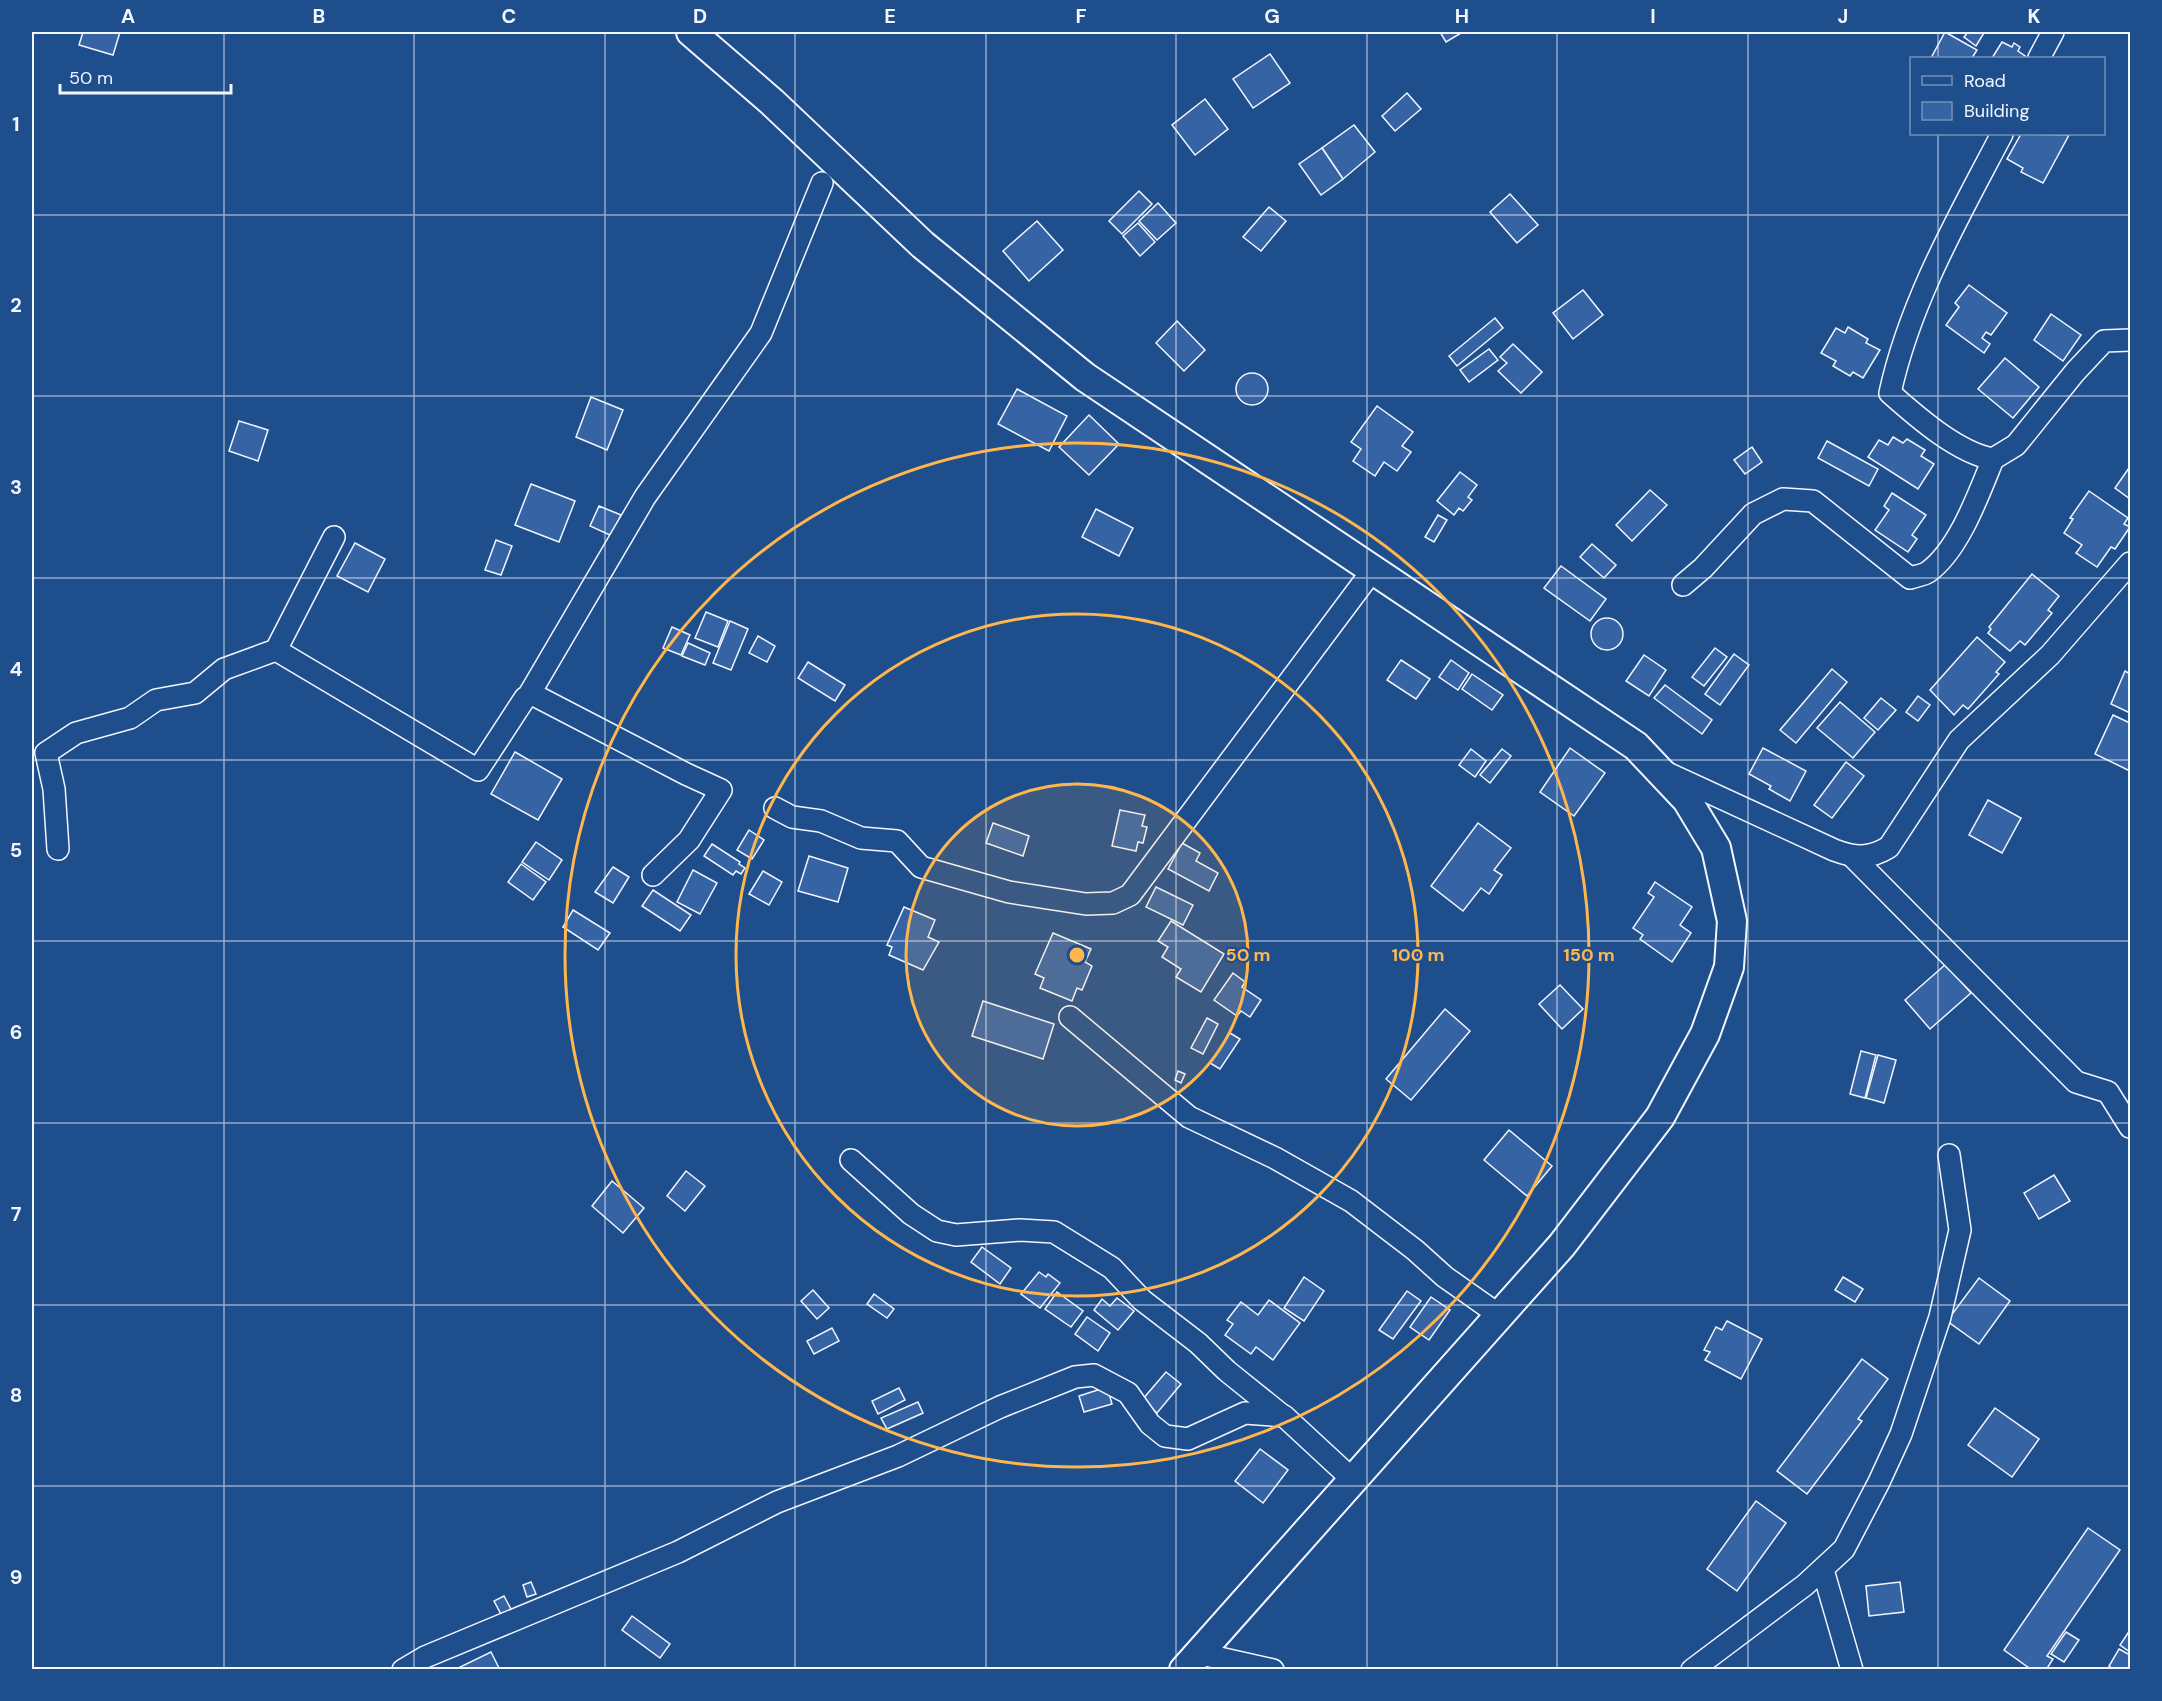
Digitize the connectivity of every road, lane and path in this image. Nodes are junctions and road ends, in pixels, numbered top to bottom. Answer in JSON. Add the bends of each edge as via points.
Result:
{"nodes":[{"id":1,"x":691,"y":32,"type":"edge"},
{"id":2,"x":2053,"y":32,"type":"edge"},
{"id":3,"x":2040,"y":57,"type":"edge"},
{"id":4,"x":2002,"y":135,"type":"edge"},
{"id":5,"x":822,"y":183,"type":"dead end"},
{"id":6,"x":2130,"y":340,"type":"edge"},
{"id":7,"x":1993,"y":459,"type":"junction"},
{"id":8,"x":2130,"y":563,"type":"edge"},
{"id":9,"x":1372,"y":571,"type":"junction"},
{"id":10,"x":1683,"y":585,"type":"dead end"},
{"id":11,"x":525,"y":698,"type":"dead end"},
{"id":12,"x":1657,"y":768,"type":"junction"},
{"id":13,"x":775,"y":808,"type":"dead end"},
{"id":14,"x":58,"y":849,"type":"dead end"},
{"id":15,"x":1852,"y":856,"type":"junction"},
{"id":16,"x":653,"y":875,"type":"dead end"},
{"id":17,"x":1070,"y":1017,"type":"dead end"},
{"id":18,"x":2130,"y":1127,"type":"edge"},
{"id":19,"x":1949,"y":1155,"type":"dead end"},
{"id":20,"x":851,"y":1160,"type":"dead end"},
{"id":21,"x":1499,"y":1315,"type":"junction"},
{"id":22,"x":1284,"y":1416,"type":"junction"},
{"id":23,"x":1352,"y":1479,"type":"junction"},
{"id":24,"x":1823,"y":1570,"type":"junction"},
{"id":25,"x":1191,"y":1661,"type":"edge"},
{"id":26,"x":403,"y":1670,"type":"edge"},
{"id":27,"x":1273,"y":1670,"type":"edge"},
{"id":28,"x":1692,"y":1670,"type":"edge"},
{"id":29,"x":1852,"y":1670,"type":"edge"}],
"edges":[{"from":1,"to":9,"type":"street","via":[[772,102],[923,245],[1085,377]]},
{"from":2,"to":3,"type":"street"},
{"from":4,"to":7,"type":"street","via":[[1923,294],[1899,352],[1890,393],[1975,456]]},
{"from":5,"to":16,"type":"street","via":[[761,333],[645,497],[530,693],[721,790],[689,840]]},
{"from":6,"to":7,"type":"street","via":[[2104,341],[2016,445]]},
{"from":7,"to":10,"type":"street","via":[[1970,513],[1944,556],[1927,573],[1910,578],[1814,501],[1783,500],[1753,514]]},
{"from":8,"to":15,"type":"street","via":[[2050,655],[1959,740],[1889,847],[1874,856]]},
{"from":9,"to":12,"type":"street","via":[[1636,746]]},
{"from":9,"to":13,"type":"street","via":[[1130,895],[1113,903],[1063,901],[963,881],[921,867],[897,841],[861,838],[822,821],[792,816]]},
{"from":11,"to":14,"type":"street","via":[[478,770],[276,650],[224,669],[195,693],[156,700],[130,718],[76,734],[46,753],[54,789]]},
{"from":12,"to":15,"type":"street"},
{"from":12,"to":21,"type":"street","via":[[1687,800],[1716,848],[1732,921],[1728,967],[1705,1034],[1660,1117],[1562,1245]]},
{"from":15,"to":18,"type":"street","via":[[2076,1082],[2108,1092]]},
{"from":17,"to":21,"type":"street","via":[[1189,1117],[1275,1158],[1351,1201]]},
{"from":19,"to":24,"type":"street","via":[[1960,1230],[1940,1317],[1900,1434],[1879,1482],[1844,1549]]},
{"from":20,"to":22,"type":"street","via":[[911,1214],[937,1231],[956,1235],[1020,1230],[1054,1232],[1112,1268],[1142,1300]]},
{"from":21,"to":23,"type":"street"},
{"from":22,"to":23,"type":"street"},
{"from":22,"to":26,"type":"street","via":[[1245,1413],[1188,1439],[1165,1436],[1150,1424],[1128,1393],[1094,1375],[1076,1377],[1000,1407],[898,1456],[777,1502],[678,1552],[567,1596]]},
{"from":23,"to":25,"type":"street"},
{"from":24,"to":28,"type":"street"},
{"from":24,"to":29,"type":"street"},
{"from":25,"to":27,"type":"street"}]}
